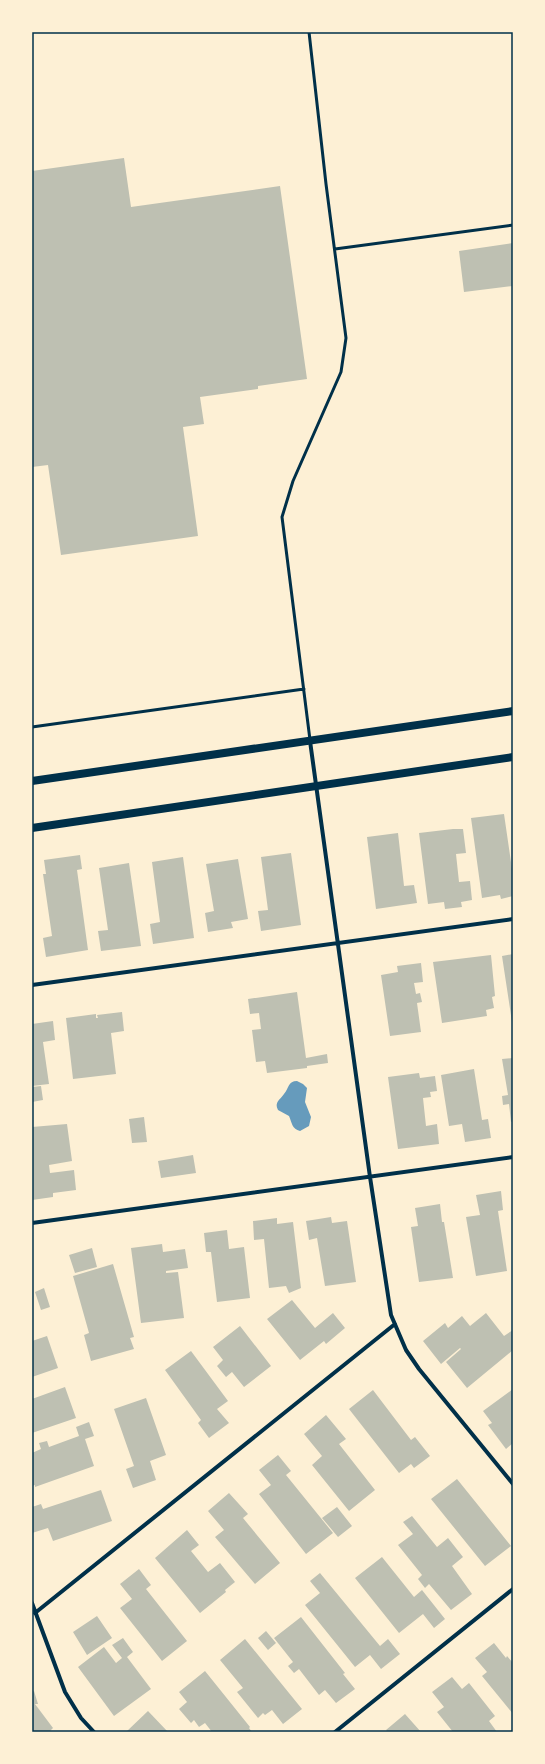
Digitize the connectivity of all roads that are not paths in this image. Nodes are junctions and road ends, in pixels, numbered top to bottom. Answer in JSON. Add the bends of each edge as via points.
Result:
{"nodes":[{"id":1,"x":310,"y":32,"type":"edge"},
{"id":2,"x":513,"y":225,"type":"edge"},
{"id":3,"x":335,"y":249,"type":"junction"},
{"id":4,"x":304,"y":689,"type":"junction"},
{"id":5,"x":513,"y":711,"type":"edge"},
{"id":6,"x":32,"y":727,"type":"edge"},
{"id":7,"x":310,"y":741,"type":"junction"},
{"id":8,"x":513,"y":757,"type":"edge"},
{"id":9,"x":32,"y":781,"type":"edge"},
{"id":10,"x":316,"y":785,"type":"junction"},
{"id":11,"x":32,"y":828,"type":"edge"},
{"id":12,"x":513,"y":919,"type":"edge"},
{"id":13,"x":339,"y":943,"type":"junction"},
{"id":14,"x":32,"y":985,"type":"edge"},
{"id":15,"x":513,"y":1157,"type":"edge"},
{"id":16,"x":370,"y":1177,"type":"junction"},
{"id":17,"x":32,"y":1223,"type":"edge"},
{"id":18,"x":395,"y":1324,"type":"junction"},
{"id":19,"x":513,"y":1484,"type":"edge"},
{"id":20,"x":513,"y":1589,"type":"edge"},
{"id":21,"x":32,"y":1603,"type":"edge"},
{"id":22,"x":35,"y":1613,"type":"junction"},
{"id":23,"x":94,"y":1732,"type":"edge"},
{"id":24,"x":335,"y":1732,"type":"edge"}],
"edges":[{"from":1,"to":3,"type":"lane"},
{"from":2,"to":3,"type":"lane"},
{"from":3,"to":4,"type":"lane","via":[[346,338],[341,372],[293,481],[282,517]]},
{"from":4,"to":6,"type":"lane"},
{"from":4,"to":7,"type":"lane"},
{"from":5,"to":7,"type":"main road"},
{"from":7,"to":9,"type":"main road"},
{"from":7,"to":10,"type":"street"},
{"from":8,"to":10,"type":"main road"},
{"from":10,"to":11,"type":"main road"},
{"from":10,"to":13,"type":"street"},
{"from":12,"to":13,"type":"street"},
{"from":13,"to":14,"type":"street"},
{"from":13,"to":16,"type":"street"},
{"from":15,"to":16,"type":"street"},
{"from":16,"to":17,"type":"street"},
{"from":16,"to":18,"type":"street"},
{"from":18,"to":19,"type":"street","via":[[406,1350],[419,1369]]},
{"from":18,"to":22,"type":"street"},
{"from":20,"to":24,"type":"street"},
{"from":21,"to":22,"type":"street"},
{"from":22,"to":23,"type":"street","via":[[65,1692],[81,1718]]}]}
